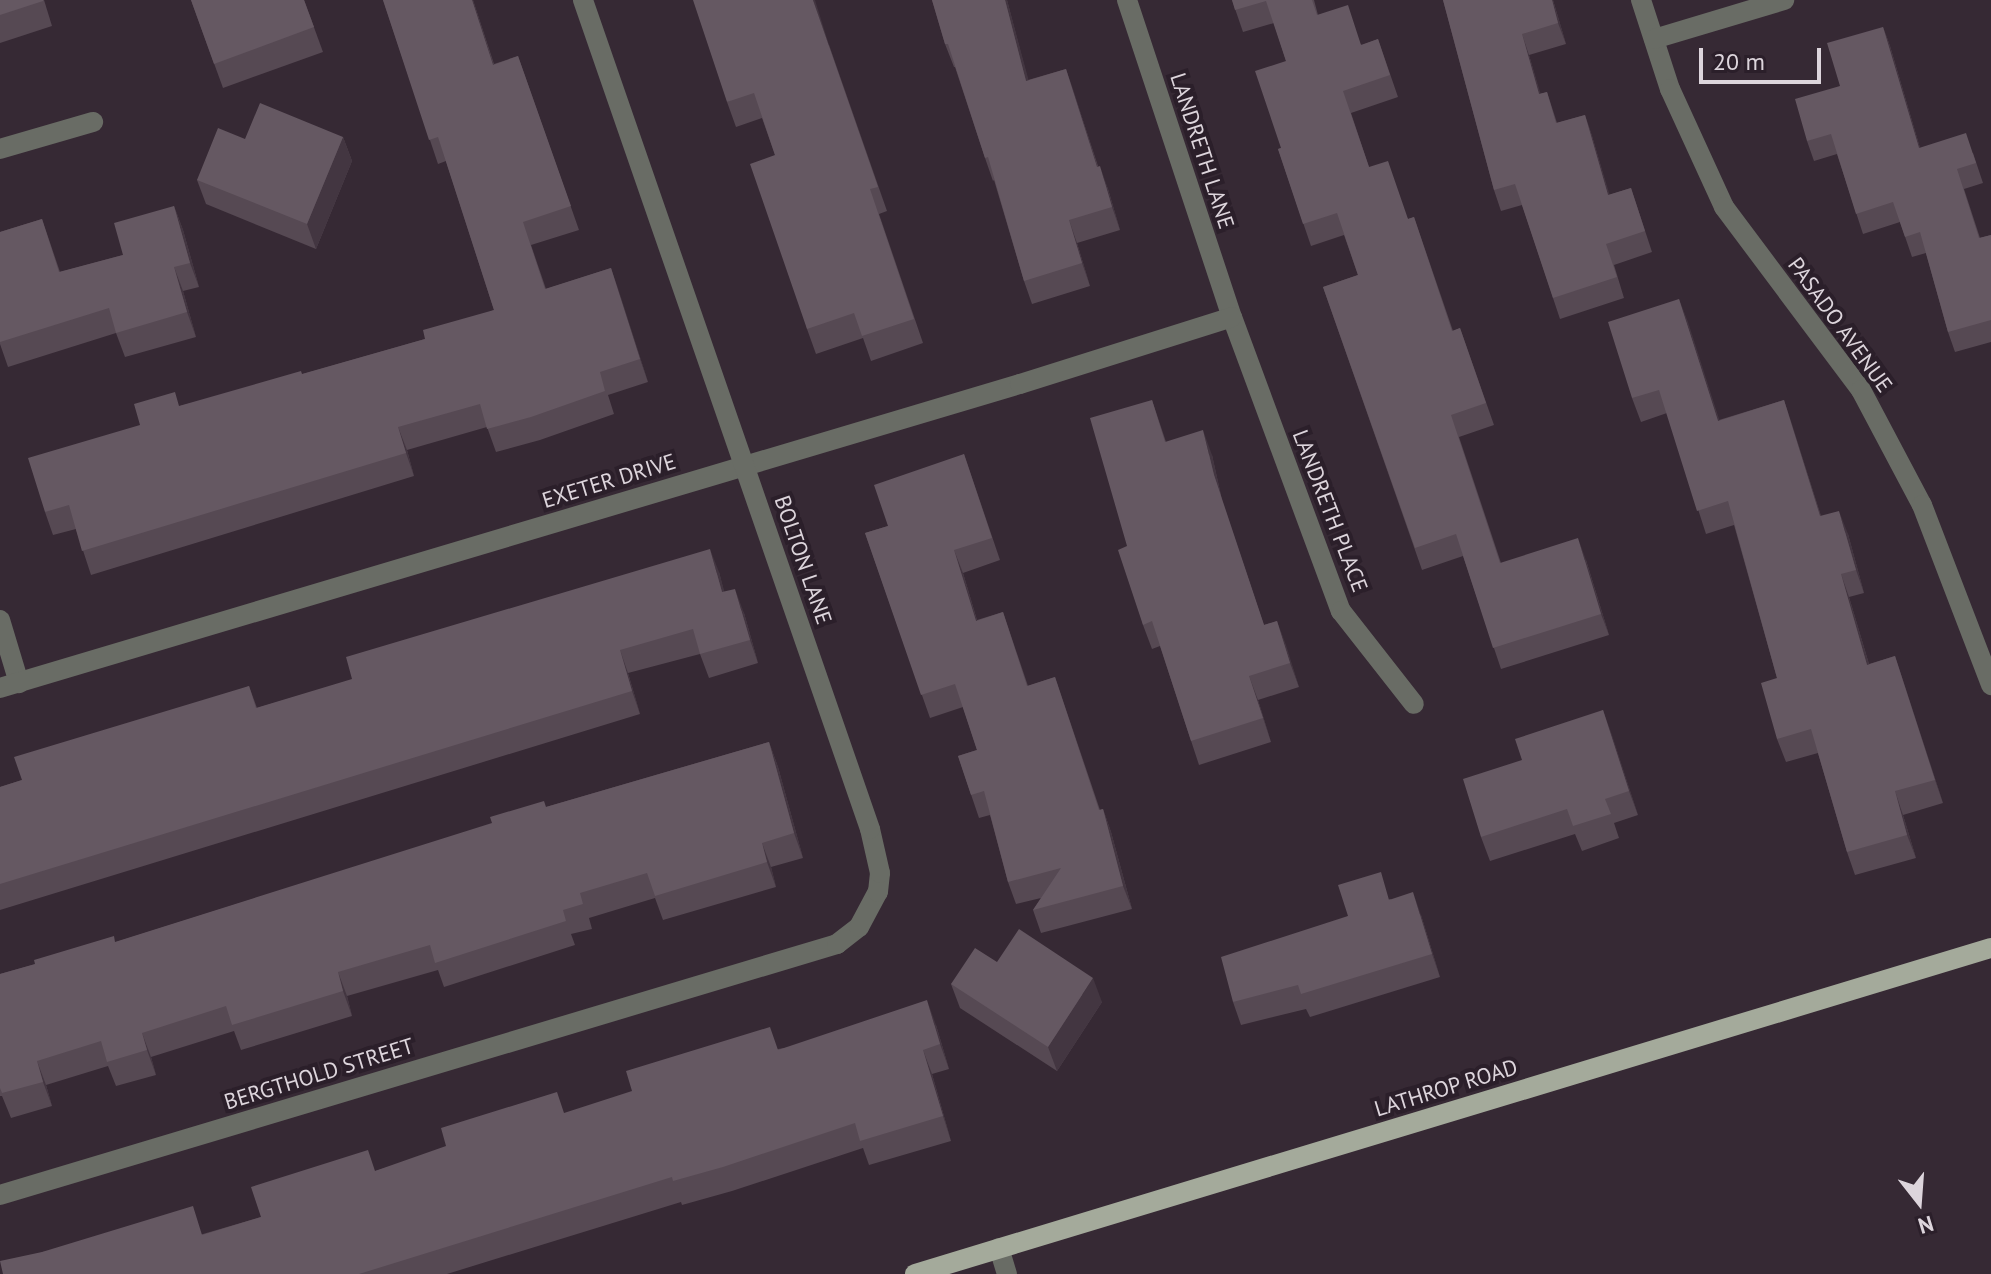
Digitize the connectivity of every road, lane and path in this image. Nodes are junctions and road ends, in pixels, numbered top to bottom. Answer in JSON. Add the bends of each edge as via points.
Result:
{"nodes":[{"id":1,"x":583,"y":0,"type":"edge"},
{"id":2,"x":1127,"y":0,"type":"edge"},
{"id":3,"x":1641,"y":0,"type":"edge"},
{"id":4,"x":1784,"y":0,"type":"edge"},
{"id":5,"x":1654,"y":39,"type":"junction"},
{"id":6,"x":93,"y":122,"type":"dead end"},
{"id":7,"x":0,"y":149,"type":"edge"},
{"id":8,"x":1232,"y":317,"type":"junction"},
{"id":9,"x":744,"y":465,"type":"junction"},
{"id":10,"x":0,"y":620,"type":"edge"},
{"id":11,"x":1991,"y":685,"type":"edge"},
{"id":12,"x":10,"y":686,"type":"edge"},
{"id":13,"x":1414,"y":704,"type":"dead end"},
{"id":14,"x":1991,"y":948,"type":"edge"},
{"id":15,"x":652,"y":999,"type":"joint"},
{"id":16,"x":0,"y":1195,"type":"edge"},
{"id":17,"x":999,"y":1248,"type":"junction"},
{"id":18,"x":915,"y":1274,"type":"edge"},
{"id":19,"x":1007,"y":1274,"type":"edge"}],
"edges":[{"from":1,"to":9,"type":"street","name":"BOLTON LANE"},
{"from":2,"to":8,"type":"street","name":"LANDRETH LANE"},
{"from":3,"to":5,"type":"street","name":"PASADO AVENUE"},
{"from":4,"to":5,"type":"street"},
{"from":5,"to":11,"type":"street","name":"PASADO AVENUE","via":[[1670,89],[1724,207],[1861,390],[1922,505]]},
{"from":6,"to":7,"type":"street"},
{"from":8,"to":9,"type":"street","name":"EXETER DRIVE"},
{"from":8,"to":13,"type":"street","name":"LANDRETH PLACE","via":[[1341,611]]},
{"from":9,"to":12,"type":"street","name":"EXETER DRIVE"},
{"from":9,"to":15,"type":"street","name":"BOLTON LANE","via":[[870,829],[880,873],[878,892],[859,927],[837,944]]},
{"from":10,"to":12,"type":"street"},
{"from":14,"to":17,"type":"main road","name":"LATHROP ROAD"},
{"from":15,"to":16,"type":"street","name":"BERGTHOLD STREET"},
{"from":17,"to":18,"type":"main road","name":"LATHROP ROAD"},
{"from":17,"to":19,"type":"street"}]}
